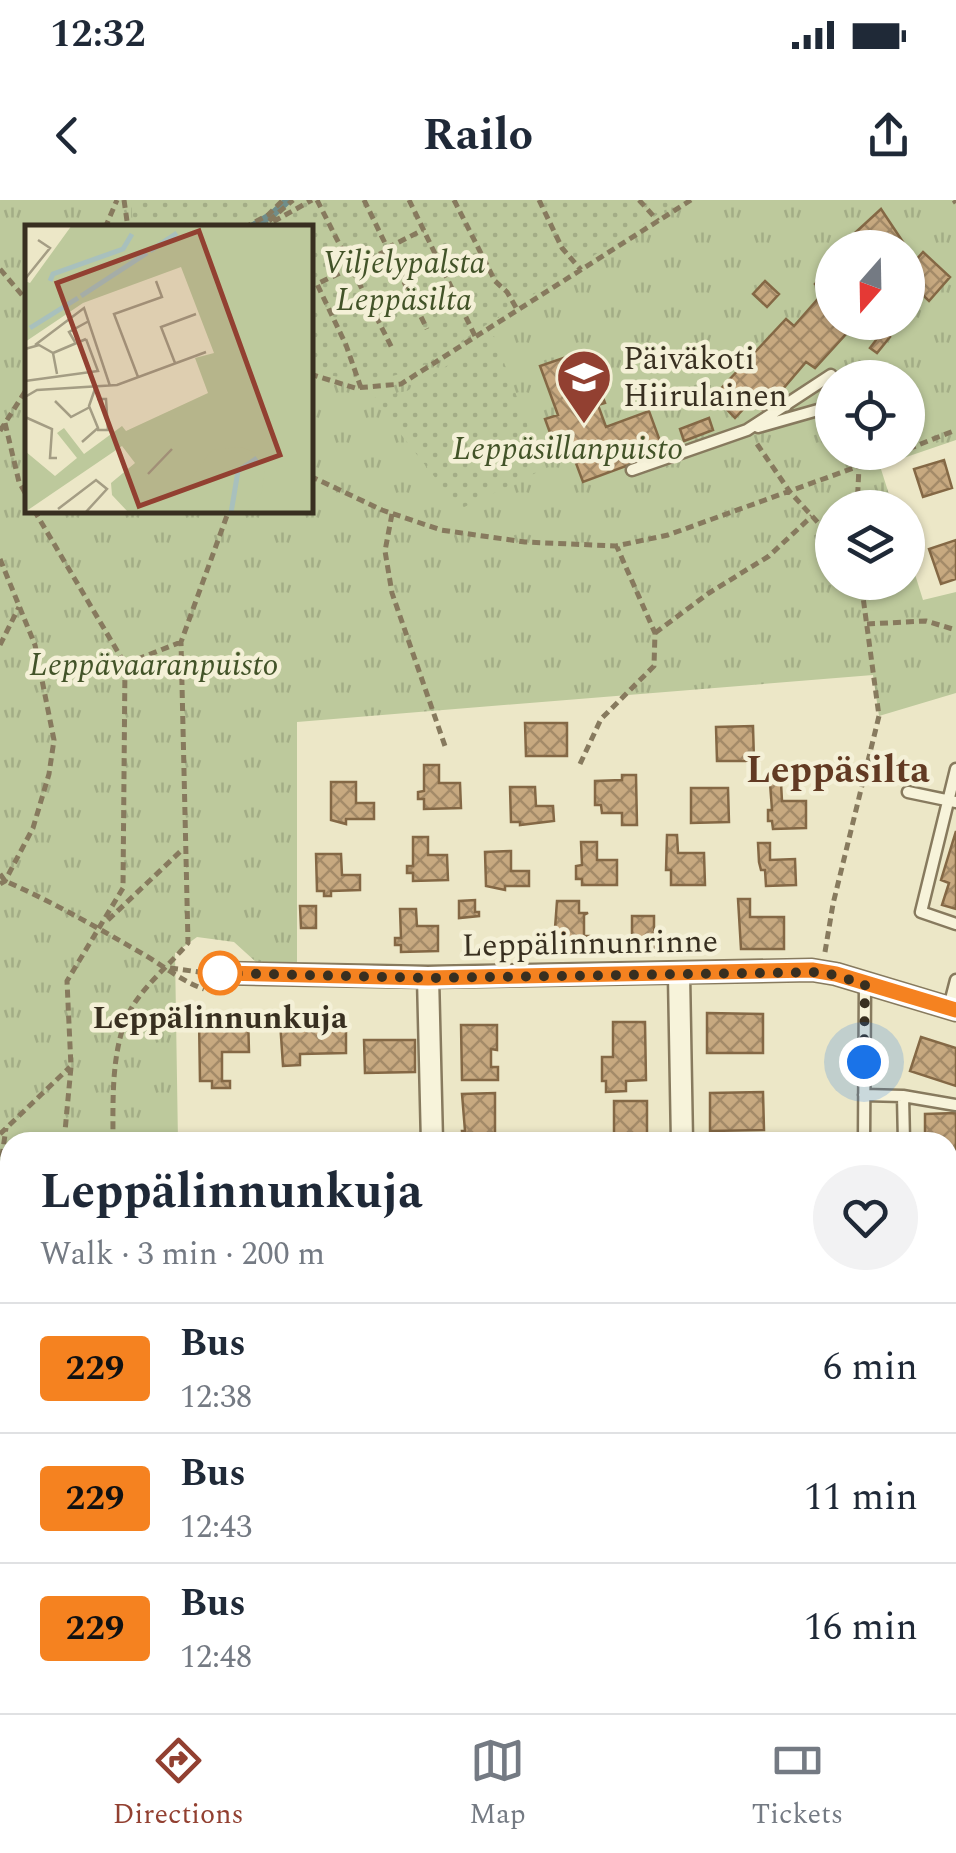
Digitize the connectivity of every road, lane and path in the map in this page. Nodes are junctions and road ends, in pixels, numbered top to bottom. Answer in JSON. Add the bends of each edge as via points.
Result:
{"nodes":[{"id":1,"x":120,"y":200,"type":"edge"},
{"id":2,"x":283,"y":200,"type":"edge"},
{"id":3,"x":293,"y":200,"type":"edge"},
{"id":4,"x":315,"y":200,"type":"edge"},
{"id":5,"x":364,"y":200,"type":"edge"},
{"id":6,"x":408,"y":200,"type":"edge"},
{"id":7,"x":454,"y":200,"type":"edge"},
{"id":8,"x":539,"y":200,"type":"edge"},
{"id":9,"x":639,"y":200,"type":"edge"},
{"id":10,"x":690,"y":200,"type":"edge"},
{"id":11,"x":270,"y":217,"type":"junction"},
{"id":12,"x":658,"y":221,"type":"junction"},
{"id":13,"x":107,"y":225,"type":"edge"},
{"id":14,"x":127,"y":225,"type":"edge"},
{"id":15,"x":251,"y":225,"type":"edge"},
{"id":16,"x":263,"y":225,"type":"edge"},
{"id":17,"x":267,"y":225,"type":"edge"},
{"id":18,"x":423,"y":230,"type":"junction"},
{"id":19,"x":388,"y":249,"type":"junction"},
{"id":20,"x":351,"y":268,"type":"junction"},
{"id":21,"x":0,"y":269,"type":"edge"},
{"id":22,"x":581,"y":270,"type":"junction"},
{"id":23,"x":25,"y":298,"type":"edge"},
{"id":24,"x":518,"y":311,"type":"junction"},
{"id":25,"x":428,"y":330,"type":"dead end"},
{"id":26,"x":476,"y":338,"type":"junction"},
{"id":27,"x":392,"y":348,"type":"dead end"},
{"id":28,"x":312,"y":375,"type":"edge"},
{"id":29,"x":815,"y":386,"type":"edge"},
{"id":30,"x":361,"y":388,"type":"junction"},
{"id":31,"x":25,"y":391,"type":"edge"},
{"id":32,"x":815,"y":411,"type":"edge"},
{"id":33,"x":4,"y":423,"type":"junction"},
{"id":34,"x":747,"y":430,"type":"junction"},
{"id":35,"x":956,"y":430,"type":"edge"},
{"id":36,"x":0,"y":431,"type":"edge"},
{"id":37,"x":925,"y":442,"type":"edge"},
{"id":38,"x":632,"y":470,"type":"dead end"},
{"id":39,"x":851,"y":470,"type":"edge"},
{"id":40,"x":312,"y":477,"type":"edge"},
{"id":41,"x":790,"y":492,"type":"junction"},
{"id":42,"x":25,"y":493,"type":"edge"},
{"id":43,"x":35,"y":512,"type":"edge"},
{"id":44,"x":228,"y":512,"type":"edge"},
{"id":45,"x":392,"y":514,"type":"junction"},
{"id":46,"x":812,"y":516,"type":"junction"},
{"id":47,"x":815,"y":519,"type":"edge"},
{"id":48,"x":616,"y":546,"type":"junction"},
{"id":49,"x":0,"y":559,"type":"edge"},
{"id":50,"x":864,"y":600,"type":"edge"},
{"id":51,"x":20,"y":607,"type":"junction"},
{"id":52,"x":867,"y":624,"type":"junction"},
{"id":53,"x":956,"y":630,"type":"edge"},
{"id":54,"x":655,"y":633,"type":"junction"},
{"id":55,"x":182,"y":642,"type":"junction"},
{"id":56,"x":0,"y":645,"type":"edge"},
{"id":57,"x":125,"y":664,"type":"junction"},
{"id":58,"x":445,"y":746,"type":"dead end"},
{"id":59,"x":580,"y":764,"type":"dead end"},
{"id":60,"x":956,"y":769,"type":"edge"},
{"id":61,"x":908,"y":792,"type":"dead end"},
{"id":62,"x":951,"y":801,"type":"edge"},
{"id":63,"x":184,"y":848,"type":"junction"},
{"id":64,"x":0,"y":874,"type":"edge"},
{"id":65,"x":3,"y":882,"type":"edge"},
{"id":66,"x":956,"y":924,"type":"edge"},
{"id":67,"x":100,"y":930,"type":"junction"},
{"id":68,"x":825,"y":958,"type":"dead end"},
{"id":69,"x":167,"y":968,"type":"junction"},
{"id":70,"x":220,"y":973,"type":"joint"},
{"id":71,"x":680,"y":974,"type":"junction"},
{"id":72,"x":428,"y":978,"type":"junction"},
{"id":73,"x":956,"y":980,"type":"edge"},
{"id":74,"x":865,"y":984,"type":"junction"},
{"id":75,"x":204,"y":989,"type":"dead end"},
{"id":76,"x":952,"y":1009,"type":"edge"},
{"id":77,"x":71,"y":1067,"type":"junction"},
{"id":78,"x":864,"y":1095,"type":"junction"},
{"id":79,"x":903,"y":1096,"type":"junction"},
{"id":80,"x":956,"y":1105,"type":"edge"},
{"id":81,"x":6,"y":1128,"type":"junction"},
{"id":82,"x":2,"y":1132,"type":"edge"},
{"id":83,"x":5,"y":1132,"type":"edge"},
{"id":84,"x":65,"y":1132,"type":"edge"},
{"id":85,"x":113,"y":1132,"type":"edge"},
{"id":86,"x":432,"y":1132,"type":"edge"},
{"id":87,"x":682,"y":1132,"type":"edge"},
{"id":88,"x":864,"y":1132,"type":"edge"},
{"id":89,"x":904,"y":1132,"type":"edge"}],
"edges":[{"from":1,"to":13,"type":"path"},
{"from":1,"to":14,"type":"path"},
{"from":2,"to":11,"type":"path"},
{"from":3,"to":11,"type":"path"},
{"from":4,"to":17,"type":"path"},
{"from":4,"to":20,"type":"path"},
{"from":5,"to":19,"type":"path"},
{"from":6,"to":18,"type":"path"},
{"from":7,"to":24,"type":"path"},
{"from":8,"to":22,"type":"path"},
{"from":9,"to":12,"type":"path"},
{"from":10,"to":12,"type":"path"},
{"from":11,"to":15,"type":"path"},
{"from":11,"to":16,"type":"path"},
{"from":12,"to":22,"type":"path"},
{"from":18,"to":19,"type":"path"},
{"from":18,"to":26,"type":"path"},
{"from":19,"to":20,"type":"path"},
{"from":19,"to":25,"type":"path"},
{"from":20,"to":27,"type":"path"},
{"from":20,"to":30,"type":"path","via":[[317,284]]},
{"from":21,"to":23,"type":"path"},
{"from":22,"to":24,"type":"path"},
{"from":24,"to":26,"type":"path"},
{"from":26,"to":30,"type":"path","via":[[400,384]]},
{"from":28,"to":30,"type":"path"},
{"from":29,"to":34,"type":"lane"},
{"from":31,"to":33,"type":"path"},
{"from":32,"to":34,"type":"lane"},
{"from":33,"to":36,"type":"path"},
{"from":33,"to":42,"type":"path"},
{"from":34,"to":38,"type":"lane"},
{"from":34,"to":41,"type":"path"},
{"from":35,"to":37,"type":"path"},
{"from":39,"to":41,"type":"path"},
{"from":40,"to":45,"type":"path"},
{"from":41,"to":46,"type":"path"},
{"from":41,"to":48,"type":"path"},
{"from":43,"to":57,"type":"path"},
{"from":44,"to":55,"type":"path"},
{"from":45,"to":48,"type":"path","via":[[475,535]]},
{"from":45,"to":58,"type":"path","via":[[385,551],[392,593]]},
{"from":46,"to":47,"type":"path"},
{"from":46,"to":54,"type":"path","via":[[770,556]]},
{"from":48,"to":54,"type":"path"},
{"from":49,"to":51,"type":"path"},
{"from":50,"to":52,"type":"path"},
{"from":51,"to":56,"type":"path"},
{"from":51,"to":65,"type":"path","via":[[35,645],[54,740],[33,828]]},
{"from":52,"to":53,"type":"path","via":[[926,621]]},
{"from":52,"to":68,"type":"path","via":[[879,716]]},
{"from":54,"to":59,"type":"path","via":[[654,666],[602,719]]},
{"from":55,"to":57,"type":"path"},
{"from":55,"to":63,"type":"path"},
{"from":57,"to":67,"type":"path","via":[[123,888]]},
{"from":60,"to":62,"type":"lane"},
{"from":61,"to":62,"type":"lane"},
{"from":62,"to":66,"type":"lane","via":[[921,912]]},
{"from":63,"to":67,"type":"path"},
{"from":63,"to":69,"type":"path","via":[[188,943]]},
{"from":64,"to":65,"type":"path"},
{"from":65,"to":67,"type":"path"},
{"from":67,"to":69,"type":"path"},
{"from":67,"to":77,"type":"path","via":[[68,981]]},
{"from":69,"to":70,"type":"path"},
{"from":69,"to":75,"type":"path"},
{"from":69,"to":85,"type":"path","via":[[128,1017],[113,1082]]},
{"from":70,"to":72,"type":"street","name":"Leppälinnunrinne"},
{"from":71,"to":72,"type":"street","name":"Leppälinnunrinne"},
{"from":71,"to":74,"type":"street","name":"Leppälinnunrinne","via":[[812,970]]},
{"from":71,"to":87,"type":"street"},
{"from":72,"to":86,"type":"street"},
{"from":73,"to":76,"type":"lane"},
{"from":74,"to":76,"type":"street","name":"Leppälinnunrinne"},
{"from":74,"to":78,"type":"lane"},
{"from":77,"to":81,"type":"path"},
{"from":77,"to":84,"type":"path"},
{"from":78,"to":79,"type":"lane"},
{"from":78,"to":88,"type":"lane"},
{"from":79,"to":80,"type":"lane"},
{"from":79,"to":89,"type":"lane"},
{"from":81,"to":82,"type":"path"},
{"from":81,"to":83,"type":"path"}]}
